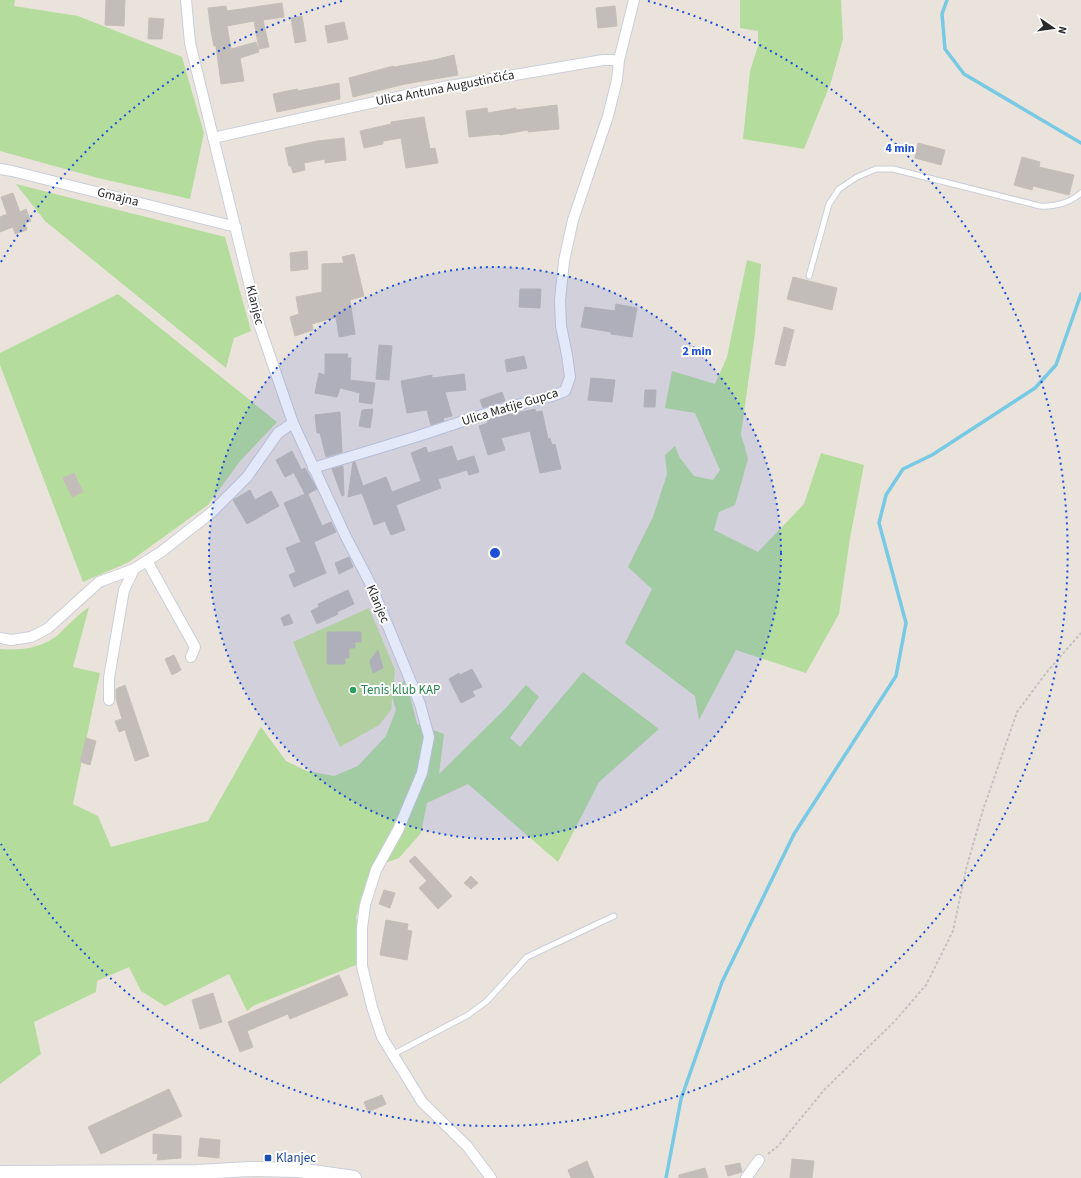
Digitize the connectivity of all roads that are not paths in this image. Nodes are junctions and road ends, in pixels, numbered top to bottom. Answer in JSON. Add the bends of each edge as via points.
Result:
{"nodes":[{"id":1,"x":186,"y":0,"type":"edge"},
{"id":2,"x":634,"y":0,"type":"edge"},
{"id":3,"x":619,"y":60,"type":"junction"},
{"id":4,"x":213,"y":138,"type":"junction"},
{"id":5,"x":0,"y":169,"type":"edge"},
{"id":6,"x":1081,"y":193,"type":"edge"},
{"id":7,"x":236,"y":227,"type":"junction"},
{"id":8,"x":809,"y":276,"type":"dead end"},
{"id":9,"x":293,"y":423,"type":"junction"},
{"id":10,"x":313,"y":468,"type":"junction"},
{"id":11,"x":147,"y":561,"type":"junction"},
{"id":12,"x":134,"y":569,"type":"junction"},
{"id":13,"x":0,"y":638,"type":"edge"},
{"id":14,"x":191,"y":657,"type":"dead end"},
{"id":15,"x":109,"y":700,"type":"dead end"},
{"id":16,"x":614,"y":916,"type":"dead end"},
{"id":17,"x":392,"y":1055,"type":"junction"},
{"id":18,"x":759,"y":1160,"type":"road end"},
{"id":19,"x":0,"y":1173,"type":"edge"},
{"id":20,"x":354,"y":1178,"type":"edge"},
{"id":21,"x":491,"y":1178,"type":"edge"},
{"id":22,"x":746,"y":1178,"type":"edge"}],
"edges":[{"from":1,"to":4,"type":"street","name":"Klanjec","via":[[190,43]]},
{"from":2,"to":3,"type":"street"},
{"from":3,"to":4,"type":"street","name":"Ulica Antuna Augustinčića","via":[[603,60],[438,88]]},
{"from":3,"to":10,"type":"street","name":"Ulica Matije Gupca","via":[[608,116],[573,220],[564,261],[560,300],[561,326],[570,377],[565,391]]},
{"from":4,"to":7,"type":"street","name":"Klanjec"},
{"from":5,"to":7,"type":"street","name":"Gmajna"},
{"from":6,"to":8,"type":"lane","via":[[1062,204],[1048,207],[893,169],[876,169],[839,189],[828,204]]},
{"from":7,"to":9,"type":"street","name":"Klanjec","via":[[259,324]]},
{"from":9,"to":10,"type":"street","name":"Klanjec"},
{"from":9,"to":11,"type":"street","via":[[278,433],[247,477],[212,512]]},
{"from":10,"to":17,"type":"street","name":"Klanjec","via":[[371,585],[420,704],[429,737],[422,773],[398,830],[376,870],[365,905],[362,928],[362,966],[382,1037]]},
{"from":11,"to":12,"type":"street"},
{"from":11,"to":14,"type":"street","via":[[195,647]]},
{"from":12,"to":13,"type":"street","via":[[99,582],[47,629],[31,637],[10,640]]},
{"from":12,"to":15,"type":"street","via":[[124,590],[109,678]]},
{"from":16,"to":17,"type":"lane","via":[[527,957],[487,1001],[468,1015]]},
{"from":17,"to":21,"type":"street","name":"Klanjec","via":[[422,1102],[467,1146]]},
{"from":18,"to":22,"type":"street"},
{"from":19,"to":20,"type":"main road","via":[[198,1172],[250,1169],[298,1170]]}]}
